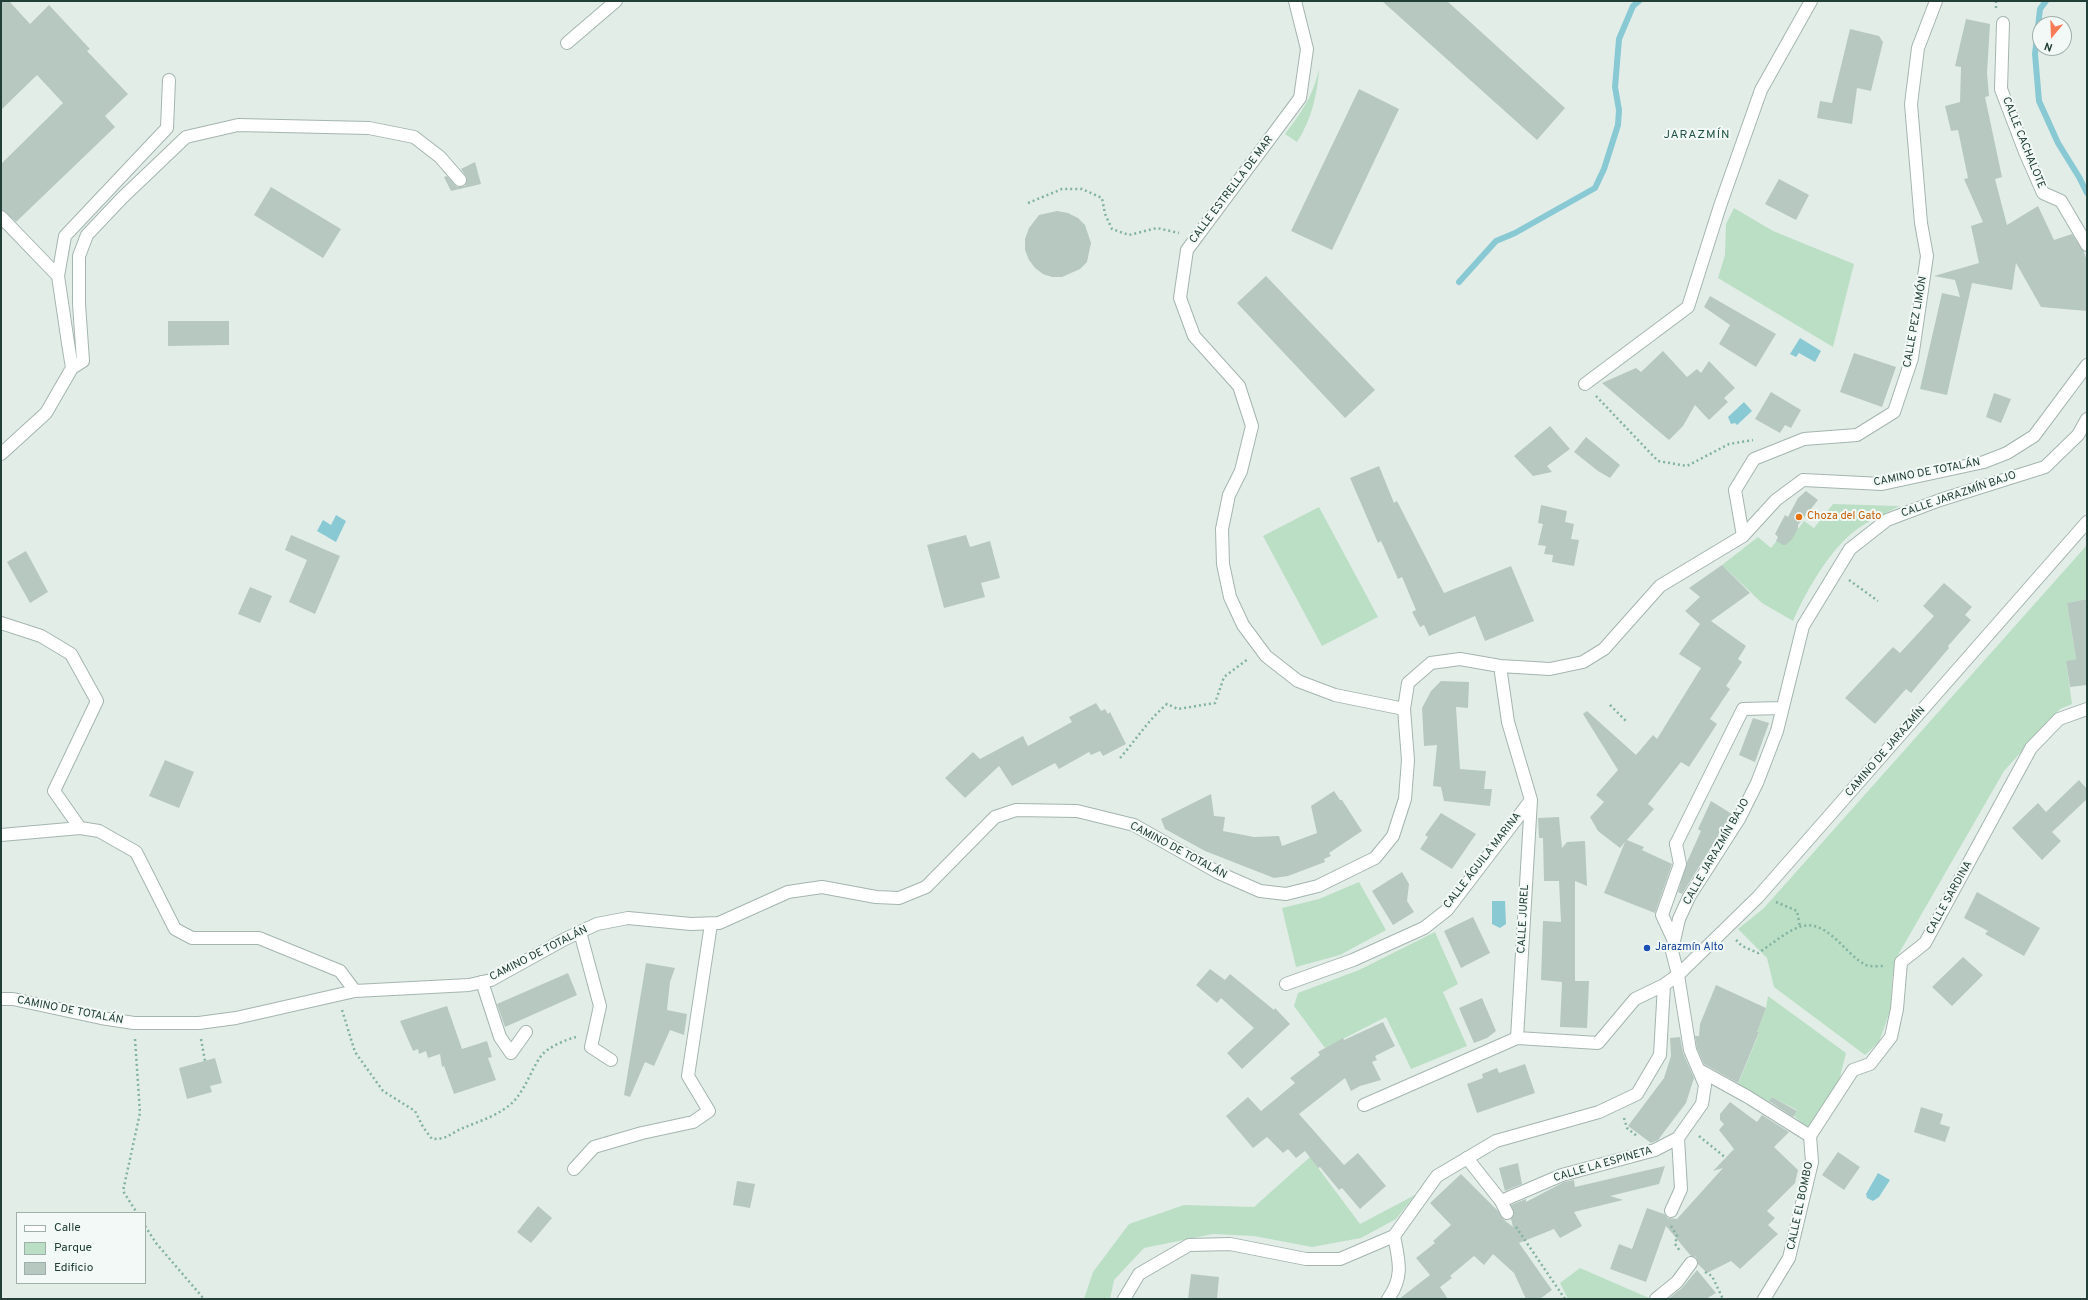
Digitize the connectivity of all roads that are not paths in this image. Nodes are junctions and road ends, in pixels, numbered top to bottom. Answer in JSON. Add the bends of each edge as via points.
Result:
{"nodes":[{"id":1,"x":616,"y":1,"type":"edge"},
{"id":2,"x":1294,"y":1,"type":"edge"},
{"id":3,"x":1811,"y":1,"type":"edge"},
{"id":4,"x":1936,"y":1,"type":"edge"},
{"id":5,"x":2003,"y":23,"type":"dead end"},
{"id":6,"x":567,"y":43,"type":"dead end"},
{"id":7,"x":169,"y":80,"type":"dead end"},
{"id":8,"x":460,"y":180,"type":"dead end"},
{"id":9,"x":1,"y":216,"type":"edge"},
{"id":10,"x":2087,"y":245,"type":"edge"},
{"id":11,"x":58,"y":276,"type":"junction"},
{"id":12,"x":2087,"y":365,"type":"edge"},
{"id":13,"x":72,"y":368,"type":"junction"},
{"id":14,"x":1585,"y":384,"type":"road end"},
{"id":15,"x":2087,"y":419,"type":"edge"},
{"id":16,"x":1,"y":454,"type":"edge"},
{"id":17,"x":2087,"y":522,"type":"edge"},
{"id":18,"x":1743,"y":536,"type":"junction"},
{"id":19,"x":1,"y":623,"type":"edge"},
{"id":20,"x":1500,"y":666,"type":"junction"},
{"id":21,"x":1782,"y":708,"type":"junction"},
{"id":22,"x":2087,"y":708,"type":"edge"},
{"id":23,"x":1404,"y":709,"type":"junction"},
{"id":24,"x":1531,"y":800,"type":"junction"},
{"id":25,"x":80,"y":828,"type":"junction"},
{"id":26,"x":1,"y":835,"type":"edge"},
{"id":27,"x":711,"y":924,"type":"junction"},
{"id":28,"x":580,"y":932,"type":"junction"},
{"id":29,"x":1674,"y":941,"type":"junction"},
{"id":30,"x":1678,"y":975,"type":"junction"},
{"id":31,"x":482,"y":982,"type":"junction"},
{"id":32,"x":1286,"y":984,"type":"dead end"},
{"id":33,"x":1664,"y":985,"type":"junction"},
{"id":34,"x":355,"y":991,"type":"junction"},
{"id":35,"x":1,"y":999,"type":"edge"},
{"id":36,"x":526,"y":1032,"type":"dead end"},
{"id":37,"x":1517,"y":1038,"type":"junction"},
{"id":38,"x":611,"y":1060,"type":"dead end"},
{"id":39,"x":1701,"y":1071,"type":"junction"},
{"id":40,"x":1364,"y":1105,"type":"dead end"},
{"id":41,"x":1810,"y":1136,"type":"junction"},
{"id":42,"x":1678,"y":1138,"type":"junction"},
{"id":43,"x":1467,"y":1158,"type":"junction"},
{"id":44,"x":574,"y":1169,"type":"dead end"},
{"id":45,"x":1502,"y":1201,"type":"junction"},
{"id":46,"x":1671,"y":1211,"type":"road end"},
{"id":47,"x":1506,"y":1213,"type":"road end"},
{"id":48,"x":1394,"y":1236,"type":"junction"},
{"id":49,"x":1691,"y":1262,"type":"road end"},
{"id":50,"x":1124,"y":1299,"type":"edge"},
{"id":51,"x":1388,"y":1299,"type":"edge"},
{"id":52,"x":1656,"y":1299,"type":"edge"},
{"id":53,"x":1764,"y":1299,"type":"edge"}],
"edges":[{"from":1,"to":6,"type":"street"},
{"from":2,"to":23,"type":"street","name":"CALLE ESTRELLA DE MAR","via":[[1307,49],[1300,98],[1187,250],[1180,298],[1194,336],[1239,386],[1252,426],[1241,471],[1229,495],[1222,529],[1223,564],[1230,597],[1243,625],[1266,656],[1298,681],[1335,694]]},
{"from":3,"to":14,"type":"street","via":[[1761,90],[1688,307]]},
{"from":4,"to":18,"type":"street","name":"CALLE PEZ LIMÓN","via":[[1918,48],[1911,104],[1921,223],[1927,256],[1912,358],[1894,412],[1857,436],[1804,439],[1754,458],[1736,490]]},
{"from":5,"to":10,"type":"street","name":"CALLE CACHALOTE","via":[[2001,88],[2025,152],[2043,193],[2061,201]]},
{"from":7,"to":11,"type":"street","via":[[167,128],[65,236]]},
{"from":8,"to":13,"type":"street","via":[[440,157],[414,137],[369,128],[238,125],[186,137],[87,235],[79,256],[83,361]]},
{"from":9,"to":11,"type":"street"},
{"from":11,"to":13,"type":"street"},
{"from":12,"to":18,"type":"street","name":"CAMINO DE TOTALÁN","via":[[2034,436],[2007,452],[1984,462],[1882,484],[1803,480],[1776,500]]},
{"from":13,"to":16,"type":"street","via":[[46,413]]},
{"from":15,"to":21,"type":"street","name":"CALLE JARAZMÍN BAJO","via":[[2078,435],[2045,467],[1940,500],[1887,520],[1850,549],[1803,626]]},
{"from":17,"to":30,"type":"street","name":"CAMINO DE JARAZMÍN","via":[[1758,897]]},
{"from":18,"to":20,"type":"street","name":"CAMINO DE TOTALÁN","via":[[1660,586],[1604,649],[1583,662],[1550,669]]},
{"from":19,"to":25,"type":"street","via":[[41,636],[71,654],[97,701],[54,791]]},
{"from":20,"to":23,"type":"street","name":"CAMINO DE TOTALÁN","via":[[1460,659],[1431,663],[1408,683]]},
{"from":20,"to":24,"type":"street","via":[[1508,722]]},
{"from":21,"to":29,"type":"street","name":"CALLE JARAZMÍN BAJO","via":[[1777,731],[1757,783],[1739,820],[1689,897],[1679,919]]},
{"from":21,"to":29,"type":"street","via":[[1743,708],[1676,844],[1680,864],[1662,915]]},
{"from":22,"to":41,"type":"street","name":"CALLE SARDINA","via":[[2059,719],[2031,748],[1926,943],[1901,962],[1897,1009],[1891,1037],[1870,1064],[1853,1070]]},
{"from":23,"to":27,"type":"street","name":"CAMINO DE TOTALÁN","via":[[1408,760],[1405,799],[1393,836],[1375,858],[1318,886],[1286,894],[1260,891],[1219,873],[1134,825],[1077,811],[1016,810],[995,817],[926,886],[899,898],[876,897],[822,887],[788,892],[719,923]]},
{"from":24,"to":32,"type":"street","name":"CALLE ÁGUILA MARINA","via":[[1447,910],[1424,928],[1353,960]]},
{"from":24,"to":37,"type":"street","name":"CALLE JUREL"},
{"from":25,"to":26,"type":"street"},
{"from":25,"to":34,"type":"street","via":[[99,831],[136,852],[175,928],[192,938],[259,938],[340,971]]},
{"from":27,"to":28,"type":"street","name":"CAMINO DE TOTALÁN","via":[[628,918],[597,924]]},
{"from":27,"to":44,"type":"street","via":[[688,1076],[709,1111],[693,1122],[594,1147]]},
{"from":28,"to":31,"type":"street","name":"CAMINO DE TOTALÁN","via":[[491,980]]},
{"from":28,"to":38,"type":"street","via":[[600,1006],[591,1047]]},
{"from":29,"to":30,"type":"street","name":"CALLE JARAZMÍN BAJO","via":[[1672,951]]},
{"from":30,"to":33,"type":"street","name":"CAMINO DE JARAZMÍN"},
{"from":30,"to":39,"type":"street","name":"CALLE JARAZMÍN BAJO","via":[[1690,1050]]},
{"from":31,"to":34,"type":"street","name":"CAMINO DE TOTALÁN","via":[[469,985]]},
{"from":31,"to":36,"type":"street","via":[[500,1037],[511,1053]]},
{"from":33,"to":37,"type":"street","via":[[1635,999],[1598,1043]]},
{"from":33,"to":43,"type":"street","via":[[1660,1055],[1637,1094],[1599,1112],[1496,1141]]},
{"from":34,"to":35,"type":"street","name":"CAMINO DE TOTALÁN","via":[[236,1018],[199,1023],[134,1023],[13,999]]},
{"from":37,"to":40,"type":"street"},
{"from":39,"to":41,"type":"street"},
{"from":39,"to":42,"type":"street","via":[[1705,1085],[1702,1104]]},
{"from":41,"to":53,"type":"street","name":"CALLE EL BOMBO","via":[[1812,1162],[1789,1258]]},
{"from":42,"to":45,"type":"street","name":"CALLE LA ESPINETA","via":[[1655,1150],[1562,1175]]},
{"from":42,"to":46,"type":"street","via":[[1681,1189]]},
{"from":43,"to":45,"type":"street"},
{"from":43,"to":48,"type":"street","via":[[1437,1176]]},
{"from":45,"to":47,"type":"street"},
{"from":48,"to":50,"type":"street","via":[[1340,1259],[1306,1259],[1230,1244],[1189,1245],[1139,1274]]},
{"from":48,"to":51,"type":"street","via":[[1400,1264],[1396,1288]]},
{"from":49,"to":52,"type":"street","via":[[1677,1282]]}]}
